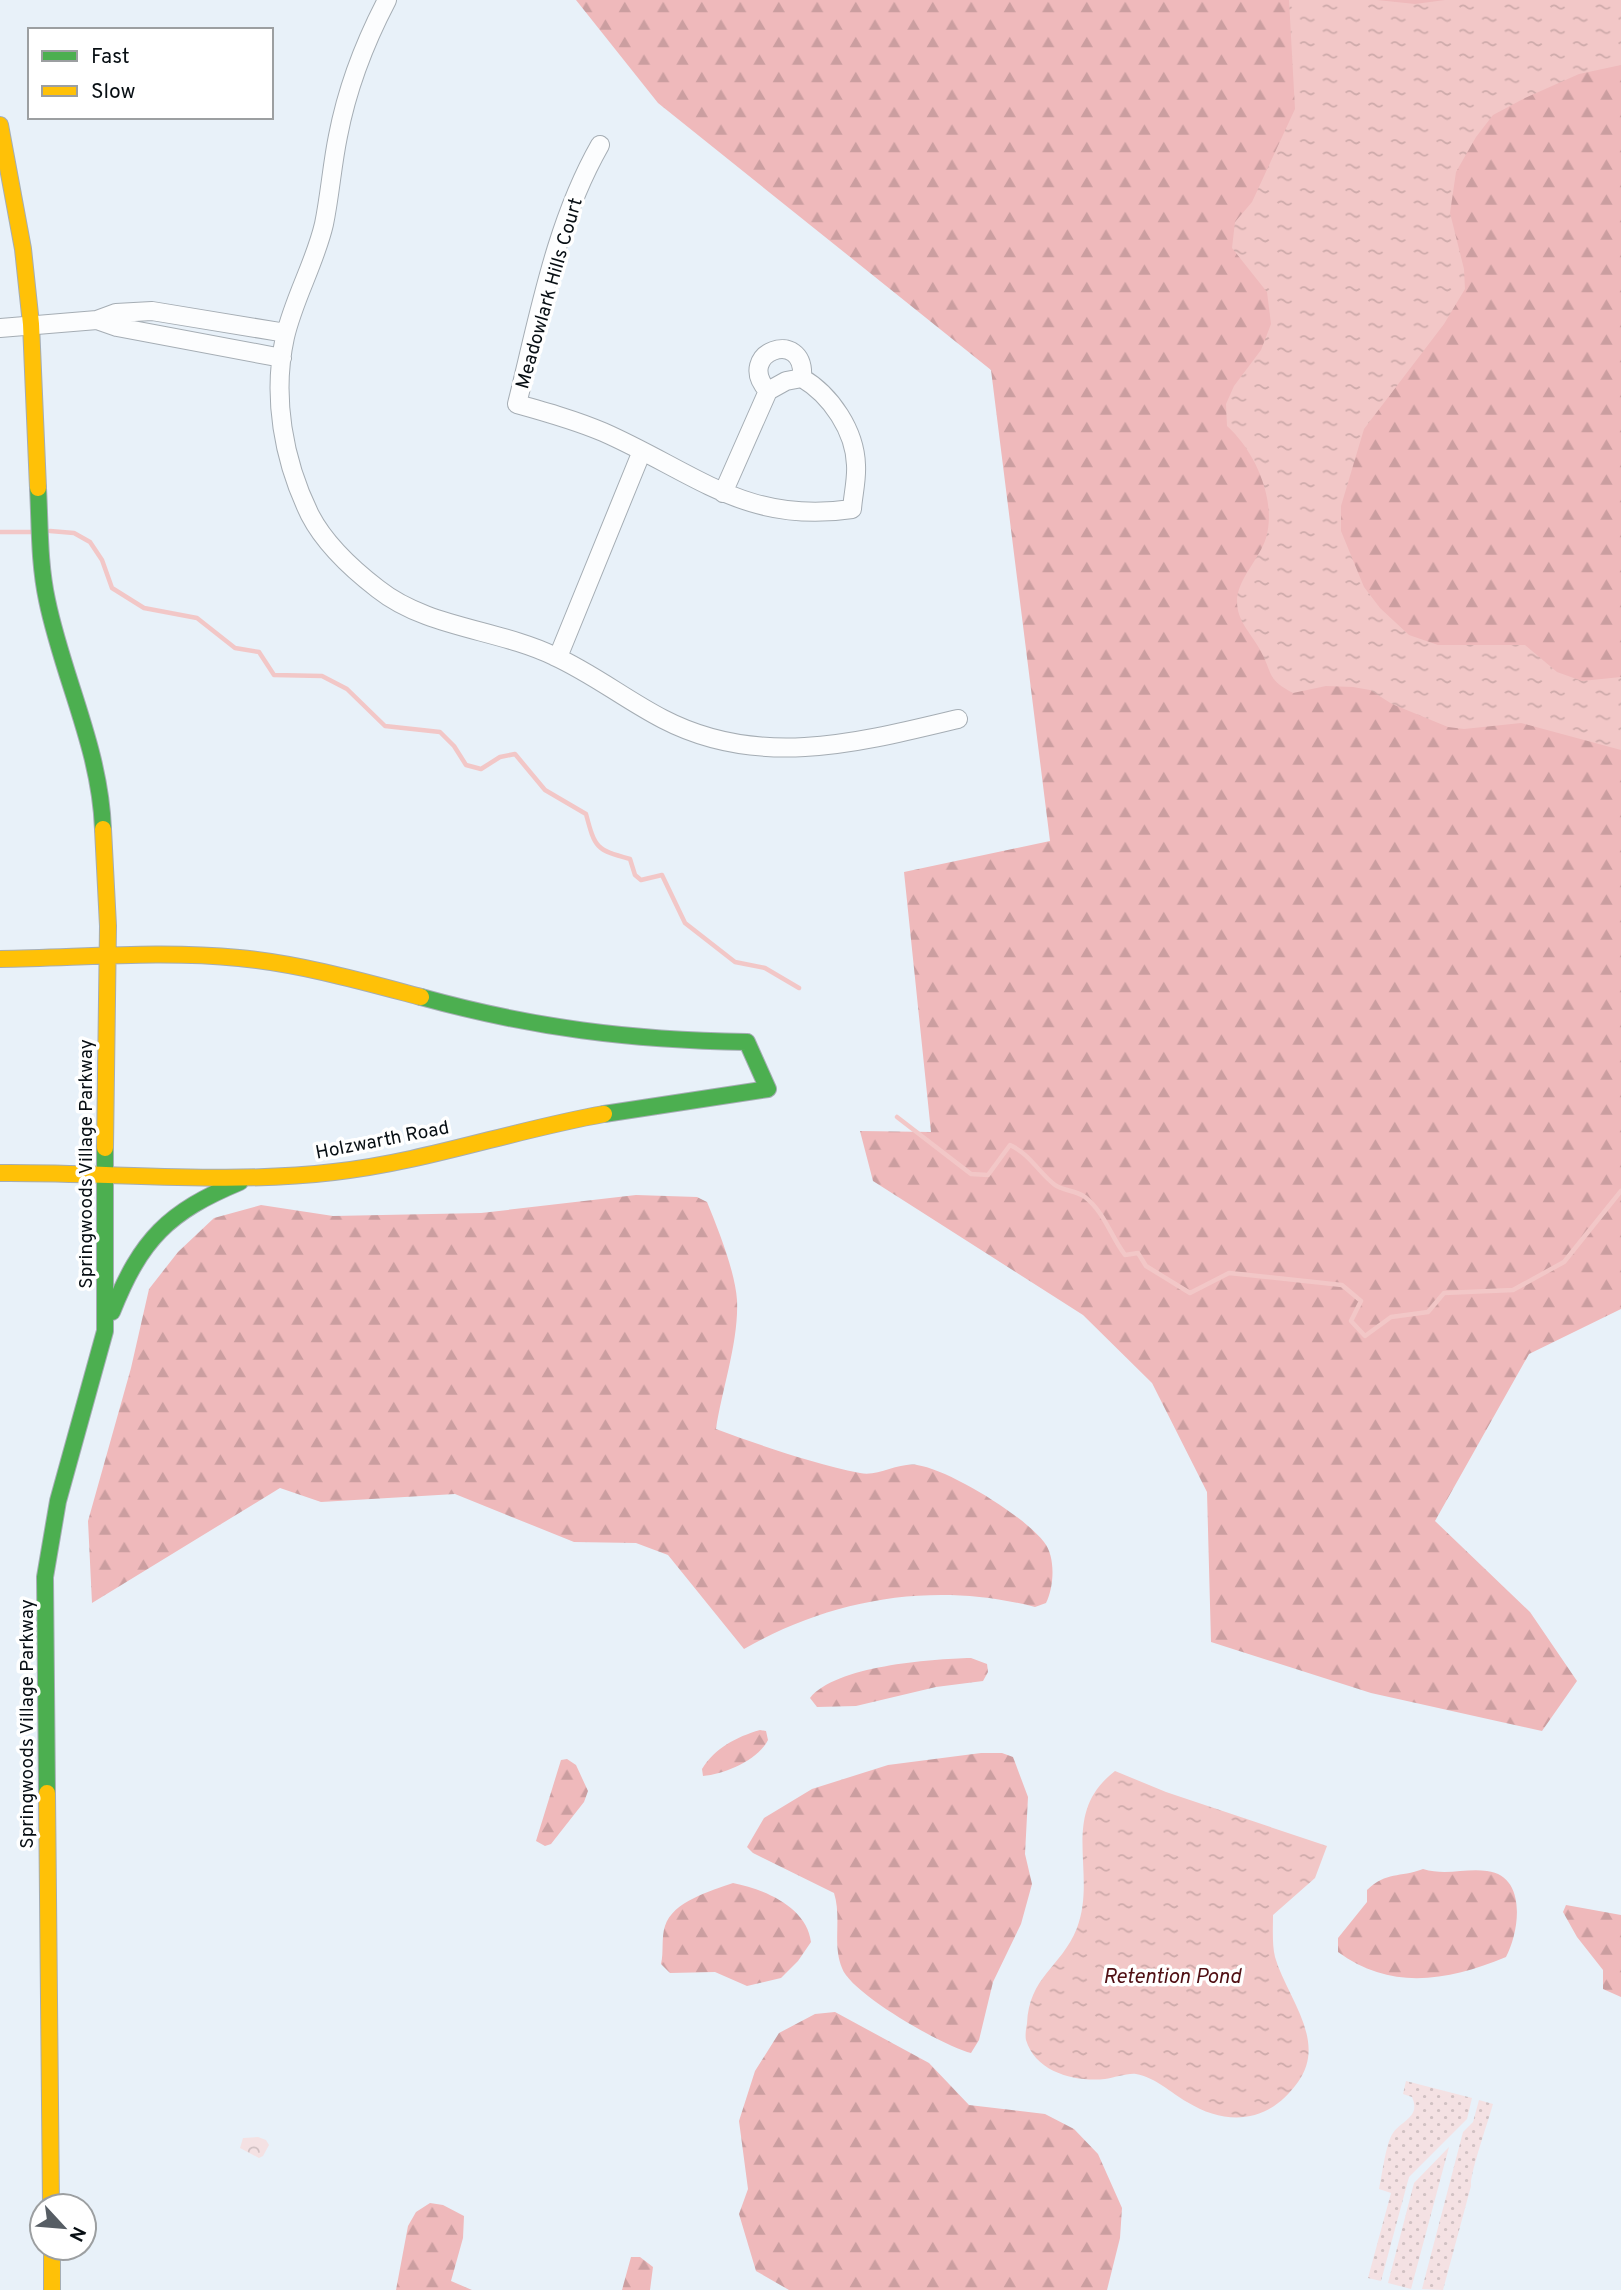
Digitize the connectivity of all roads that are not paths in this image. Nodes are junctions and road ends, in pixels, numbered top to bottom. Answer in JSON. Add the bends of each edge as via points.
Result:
{"nodes":[{"id":1,"x":387,"y":0,"type":"edge"},
{"id":2,"x":0,"y":125,"type":"edge"},
{"id":3,"x":600,"y":145,"type":"dead end"},
{"id":4,"x":97,"y":320,"type":"junction"},
{"id":5,"x":31,"y":324,"type":"junction"},
{"id":6,"x":0,"y":328,"type":"edge"},
{"id":7,"x":286,"y":333,"type":"junction"},
{"id":8,"x":282,"y":358,"type":"junction"},
{"id":9,"x":794,"y":380,"type":"junction"},
{"id":10,"x":768,"y":391,"type":"junction"},
{"id":11,"x":642,"y":450,"type":"junction"},
{"id":12,"x":723,"y":493,"type":"junction"},
{"id":13,"x":558,"y":657,"type":"junction"},
{"id":14,"x":958,"y":719,"type":"dead end"},
{"id":15,"x":107,"y":957,"type":"junction"},
{"id":16,"x":0,"y":959,"type":"edge"},
{"id":17,"x":0,"y":1173,"type":"edge"},
{"id":18,"x":107,"y":1174,"type":"junction"},
{"id":19,"x":258,"y":1176,"type":"junction"},
{"id":20,"x":105,"y":1331,"type":"junction"},
{"id":21,"x":51,"y":2192,"type":"edge"},
{"id":22,"x":52,"y":2262,"type":"edge"},
{"id":23,"x":52,"y":2290,"type":"edge"}],
"edges":[{"from":1,"to":7,"type":"street","via":[[350,91],[316,258]]},
{"from":2,"to":5,"type":"street","name":"Springwoods Village Parkway","via":[[23,249]]},
{"from":3,"to":11,"type":"street","name":"Meadowlark Hills Court","via":[[573,195],[560,234],[517,404],[585,424]]},
{"from":4,"to":5,"type":"street"},
{"from":4,"to":7,"type":"street","via":[[116,313],[152,311]]},
{"from":4,"to":8,"type":"street"},
{"from":5,"to":6,"type":"street"},
{"from":5,"to":15,"type":"street","name":"Springwoods Village Parkway","via":[[41,565],[102,800]]},
{"from":7,"to":8,"type":"street"},
{"from":8,"to":13,"type":"street","via":[[278,402],[293,468],[311,516],[342,558],[380,591],[424,615]]},
{"from":9,"to":10,"type":"street"},
{"from":9,"to":10,"type":"street","via":[[803,367],[798,356],[776,349],[761,360],[758,371]]},
{"from":9,"to":12,"type":"street","via":[[815,386],[849,433],[856,464],[852,509],[778,511]]},
{"from":10,"to":12,"type":"street"},
{"from":11,"to":12,"type":"street"},
{"from":11,"to":13,"type":"street"},
{"from":13,"to":14,"type":"street","via":[[665,720],[703,736],[757,748],[855,744]]},
{"from":15,"to":16,"type":"street"},
{"from":15,"to":18,"type":"street","name":"Springwoods Village Parkway"},
{"from":15,"to":19,"type":"street","name":"Holzwarth Road","via":[[218,956],[270,961],[566,1031],[638,1040],[747,1042],[768,1089],[536,1127],[358,1169]]},
{"from":17,"to":18,"type":"street","name":"Holzwarth Road"},
{"from":18,"to":19,"type":"street","name":"Holzwarth Road"},
{"from":18,"to":20,"type":"street","name":"Springwoods Village Parkway"},
{"from":19,"to":20,"type":"street","via":[[191,1202],[155,1231],[128,1268]]},
{"from":20,"to":21,"type":"street","name":"Springwoods Village Parkway","via":[[58,1501],[46,1577]]},
{"from":22,"to":23,"type":"street"}]}
